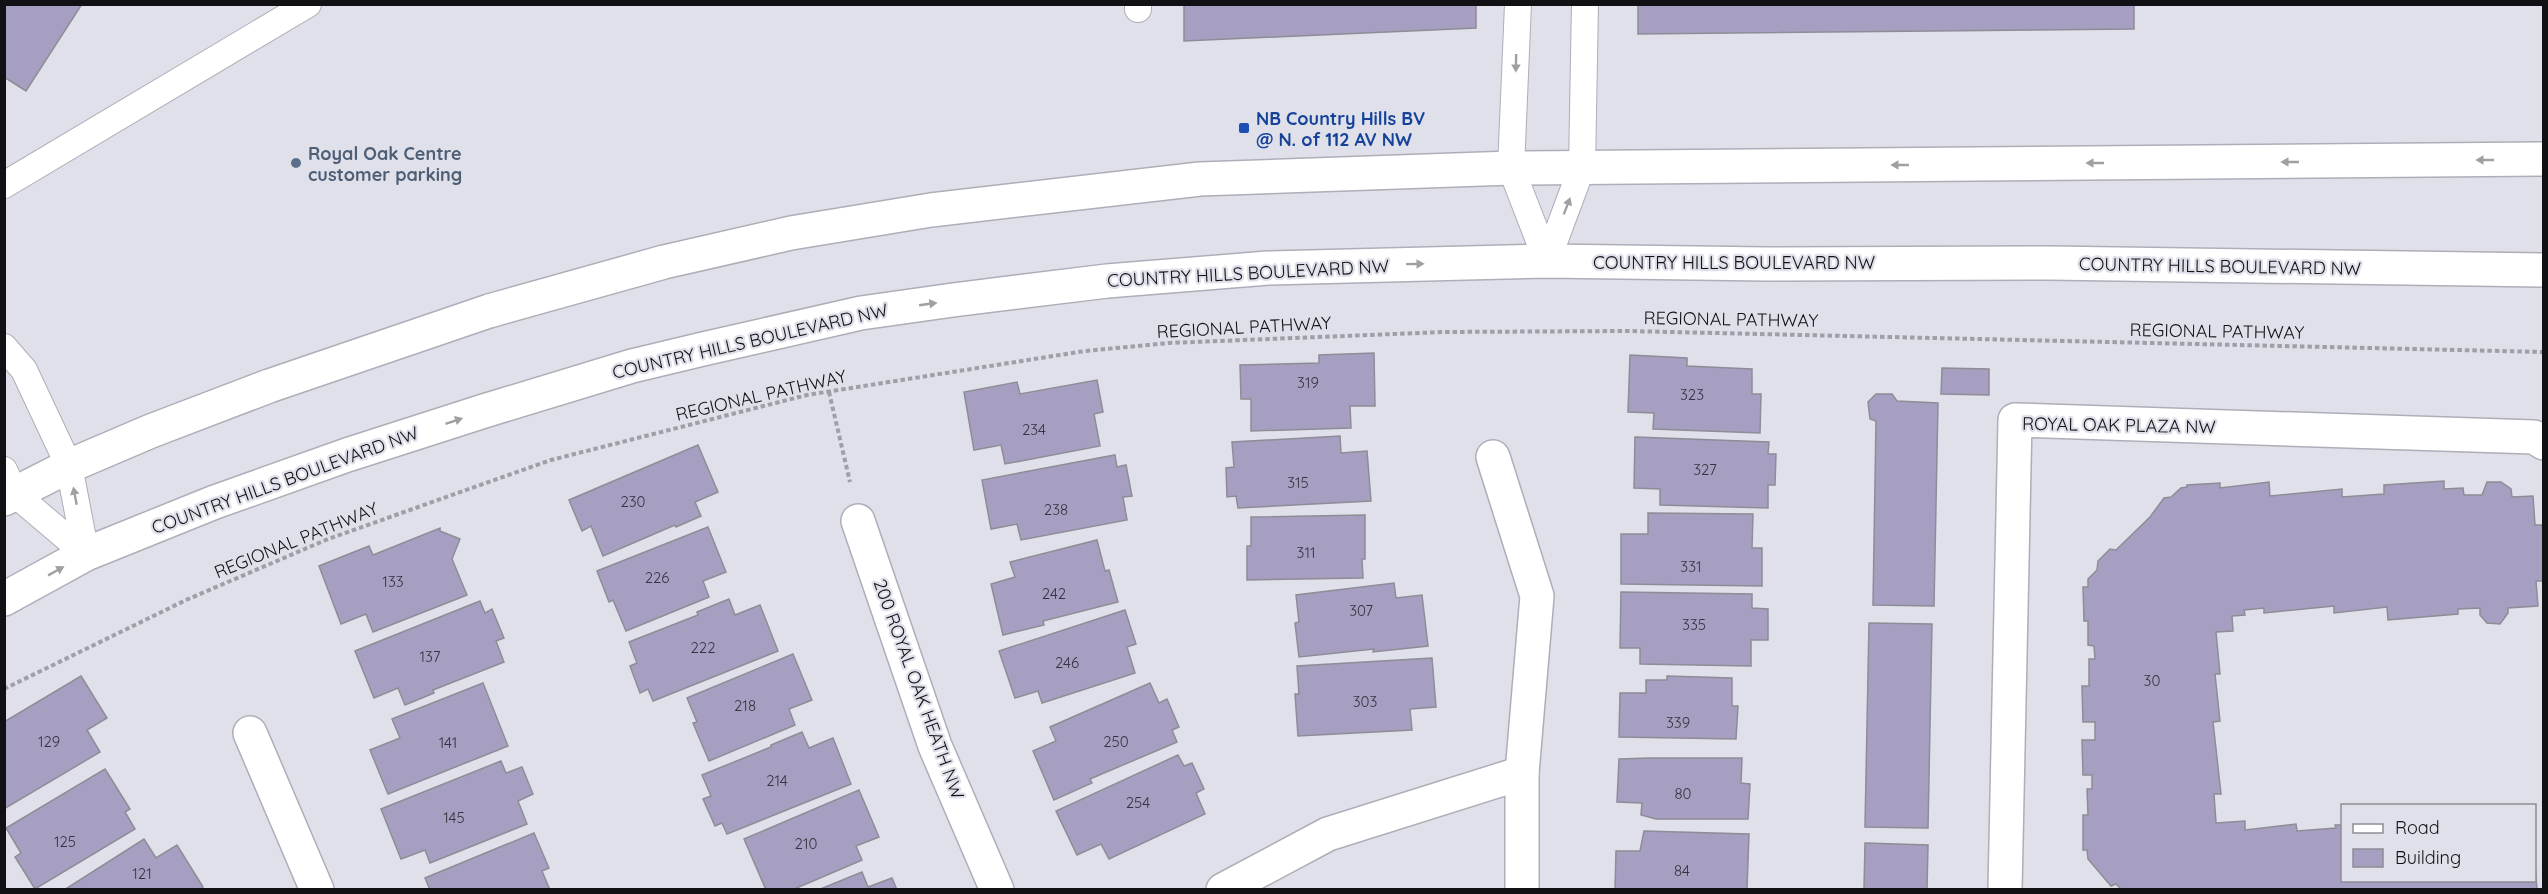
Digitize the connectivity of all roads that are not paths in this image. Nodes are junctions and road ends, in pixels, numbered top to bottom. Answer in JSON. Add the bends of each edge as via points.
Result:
{"nodes":[{"id":1,"x":309,"y":4,"type":"edge"},
{"id":2,"x":1518,"y":4,"type":"edge"},
{"id":3,"x":1586,"y":4,"type":"edge"},
{"id":4,"x":2544,"y":159,"type":"edge"},
{"id":5,"x":1582,"y":167,"type":"junction"},
{"id":6,"x":1511,"y":168,"type":"junction"},
{"id":7,"x":4,"y":185,"type":"edge"},
{"id":8,"x":1547,"y":261,"type":"junction"},
{"id":9,"x":2544,"y":270,"type":"edge"},
{"id":10,"x":4,"y":347,"type":"edge"},
{"id":11,"x":2544,"y":443,"type":"edge"},
{"id":12,"x":1493,"y":456,"type":"dead end"},
{"id":13,"x":69,"y":466,"type":"junction"},
{"id":14,"x":8,"y":487,"type":"edge"},
{"id":15,"x":858,"y":521,"type":"road end"},
{"id":16,"x":86,"y":554,"type":"junction"},
{"id":17,"x":4,"y":599,"type":"edge"},
{"id":18,"x":250,"y":733,"type":"dead end"},
{"id":19,"x":1522,"y":773,"type":"junction"},
{"id":20,"x":317,"y":890,"type":"edge"},
{"id":21,"x":997,"y":890,"type":"edge"},
{"id":22,"x":1223,"y":890,"type":"edge"},
{"id":23,"x":1522,"y":890,"type":"edge"},
{"id":24,"x":2005,"y":890,"type":"edge"}],
"edges":[{"from":1,"to":7,"type":"lane"},
{"from":2,"to":6,"type":"lane","one_way":true},
{"from":3,"to":5,"type":"lane"},
{"from":4,"to":5,"type":"main road","one_way":true},
{"from":5,"to":6,"type":"main road"},
{"from":8,"to":5,"type":"lane","one_way":true},
{"from":6,"to":8,"type":"lane"},
{"from":6,"to":13,"type":"main road","via":[[1200,178],[931,210],[791,233],[664,262],[489,311],[269,386]]},
{"from":8,"to":9,"type":"main road","name":"COUNTRY HILLS BOULEVARD NW"},
{"from":16,"to":8,"type":"main road","name":"COUNTRY HILLS BOULEVARD NW","one_way":true,"via":[[214,502],[484,411],[632,366],[861,313],[1107,281],[1234,271]]},
{"from":10,"to":13,"type":"lane","via":[[24,370]]},
{"from":11,"to":24,"type":"main road","name":"ROYAL OAK PLAZA NW","via":[[2534,437],[2014,420]]},
{"from":12,"to":19,"type":"main road","via":[[1537,596]]},
{"from":13,"to":14,"type":"main road"},
{"from":16,"to":13,"type":"lane","one_way":true},
{"from":14,"to":16,"type":"lane"},
{"from":15,"to":21,"type":"main road","name":"200 ROYAL OAK HEATH NW","via":[[935,746]]},
{"from":17,"to":16,"type":"main road","name":"COUNTRY HILLS BOULEVARD NW","one_way":true},
{"from":18,"to":20,"type":"main road"},
{"from":19,"to":22,"type":"main road","via":[[1328,834]]},
{"from":19,"to":23,"type":"main road"}]}
